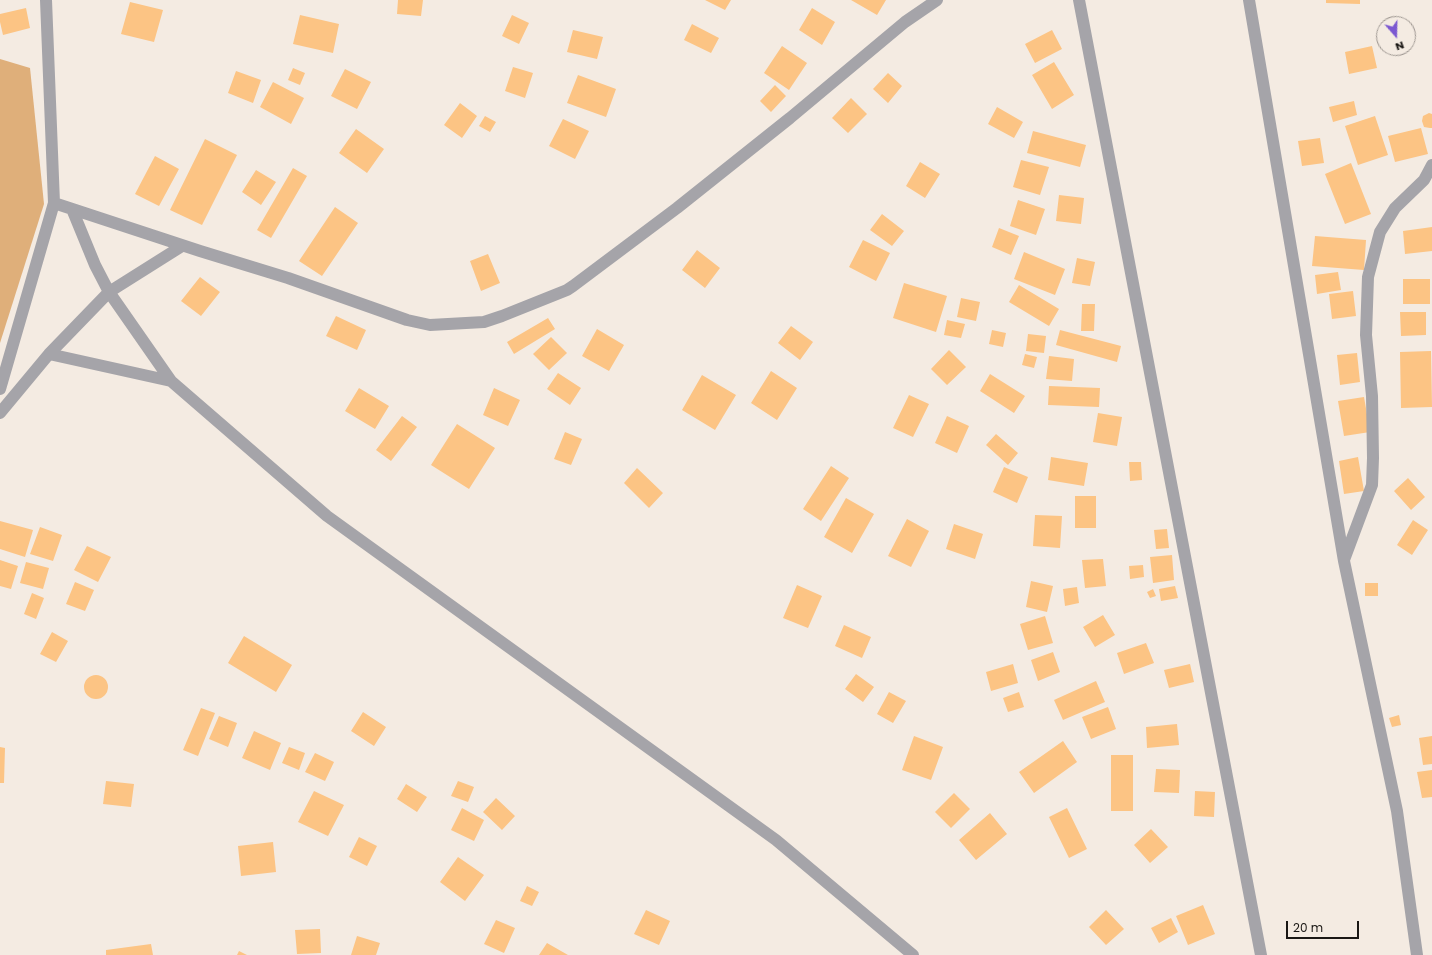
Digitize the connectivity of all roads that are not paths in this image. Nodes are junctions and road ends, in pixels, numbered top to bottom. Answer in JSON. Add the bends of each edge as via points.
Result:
{"nodes":[{"id":1,"x":937,"y":0,"type":"edge"},
{"id":2,"x":1079,"y":0,"type":"edge"},
{"id":3,"x":1249,"y":0,"type":"edge"},
{"id":4,"x":47,"y":1,"type":"edge"},
{"id":5,"x":1432,"y":165,"type":"edge"},
{"id":6,"x":54,"y":203,"type":"junction"},
{"id":7,"x":72,"y":209,"type":"junction"},
{"id":8,"x":182,"y":246,"type":"junction"},
{"id":9,"x":109,"y":292,"type":"junction"},
{"id":10,"x":50,"y":354,"type":"junction"},
{"id":11,"x":171,"y":381,"type":"junction"},
{"id":12,"x":0,"y":389,"type":"edge"},
{"id":13,"x":0,"y":413,"type":"edge"},
{"id":14,"x":1344,"y":561,"type":"junction"},
{"id":15,"x":912,"y":955,"type":"edge"},
{"id":16,"x":1261,"y":955,"type":"edge"},
{"id":17,"x":1416,"y":955,"type":"edge"}],
"edges":[{"from":1,"to":8,"type":"street","via":[[905,22],[683,203],[573,286],[493,320],[430,325],[412,321],[288,278]]},
{"from":2,"to":16,"type":"street"},
{"from":3,"to":14,"type":"street"},
{"from":4,"to":6,"type":"street"},
{"from":5,"to":14,"type":"street","via":[[1424,180],[1395,208],[1380,232],[1368,277],[1366,335],[1372,396],[1372,485]]},
{"from":6,"to":7,"type":"street"},
{"from":6,"to":12,"type":"street"},
{"from":7,"to":8,"type":"street"},
{"from":7,"to":9,"type":"street"},
{"from":8,"to":9,"type":"street"},
{"from":9,"to":10,"type":"street"},
{"from":9,"to":11,"type":"street"},
{"from":10,"to":11,"type":"street"},
{"from":10,"to":13,"type":"street"},
{"from":11,"to":15,"type":"street","via":[[327,516],[776,840]]},
{"from":14,"to":17,"type":"street","via":[[1397,811]]}]}
